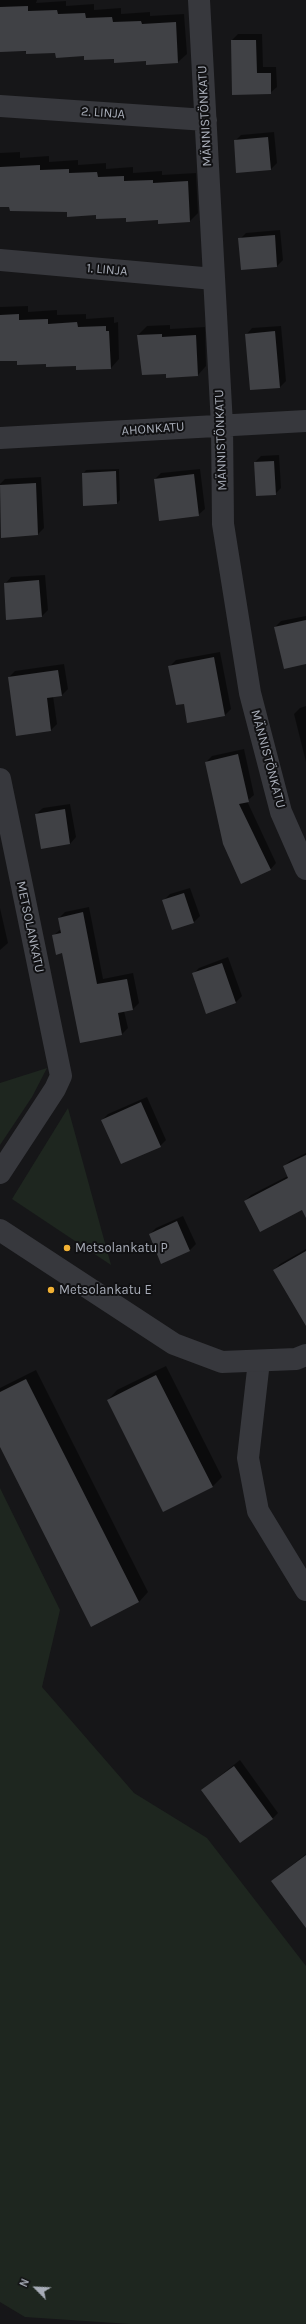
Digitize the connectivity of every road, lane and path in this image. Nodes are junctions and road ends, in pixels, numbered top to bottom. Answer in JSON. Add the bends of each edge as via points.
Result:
{"nodes":[{"id":1,"x":199,"y":0,"type":"edge"},
{"id":2,"x":0,"y":106,"type":"edge"},
{"id":3,"x":206,"y":120,"type":"junction"},
{"id":4,"x":0,"y":260,"type":"edge"},
{"id":5,"x":214,"y":280,"type":"junction"},
{"id":6,"x":306,"y":421,"type":"edge"},
{"id":7,"x":222,"y":425,"type":"junction"},
{"id":8,"x":0,"y":438,"type":"edge"},
{"id":9,"x":0,"y":779,"type":"edge"},
{"id":10,"x":306,"y":869,"type":"edge"},
{"id":11,"x":0,"y":1173,"type":"edge"},
{"id":12,"x":0,"y":1230,"type":"edge"},
{"id":13,"x":306,"y":1355,"type":"edge"},
{"id":14,"x":259,"y":1361,"type":"junction"},
{"id":15,"x":306,"y":1590,"type":"edge"}],
"edges":[{"from":1,"to":3,"type":"street","name":"MÄNNISTÖNKATU"},
{"from":2,"to":3,"type":"street","name":"2. LINJA"},
{"from":3,"to":5,"type":"street","name":"MÄNNISTÖNKATU"},
{"from":4,"to":5,"type":"street","name":"1. LINJA"},
{"from":5,"to":7,"type":"street","name":"MÄNNISTÖNKATU"},
{"from":6,"to":7,"type":"street","name":"AHONKATU"},
{"from":7,"to":8,"type":"street","name":"AHONKATU"},
{"from":7,"to":10,"type":"street","name":"MÄNNISTÖNKATU","via":[[223,524],[250,693],[281,812]]},
{"from":9,"to":11,"type":"street","name":"METSOLANKATU","via":[[61,1076]]},
{"from":12,"to":14,"type":"street","via":[[174,1344],[222,1362]]},
{"from":13,"to":14,"type":"street","via":[[296,1359]]},
{"from":14,"to":15,"type":"street","via":[[248,1458],[258,1510]]}]}
